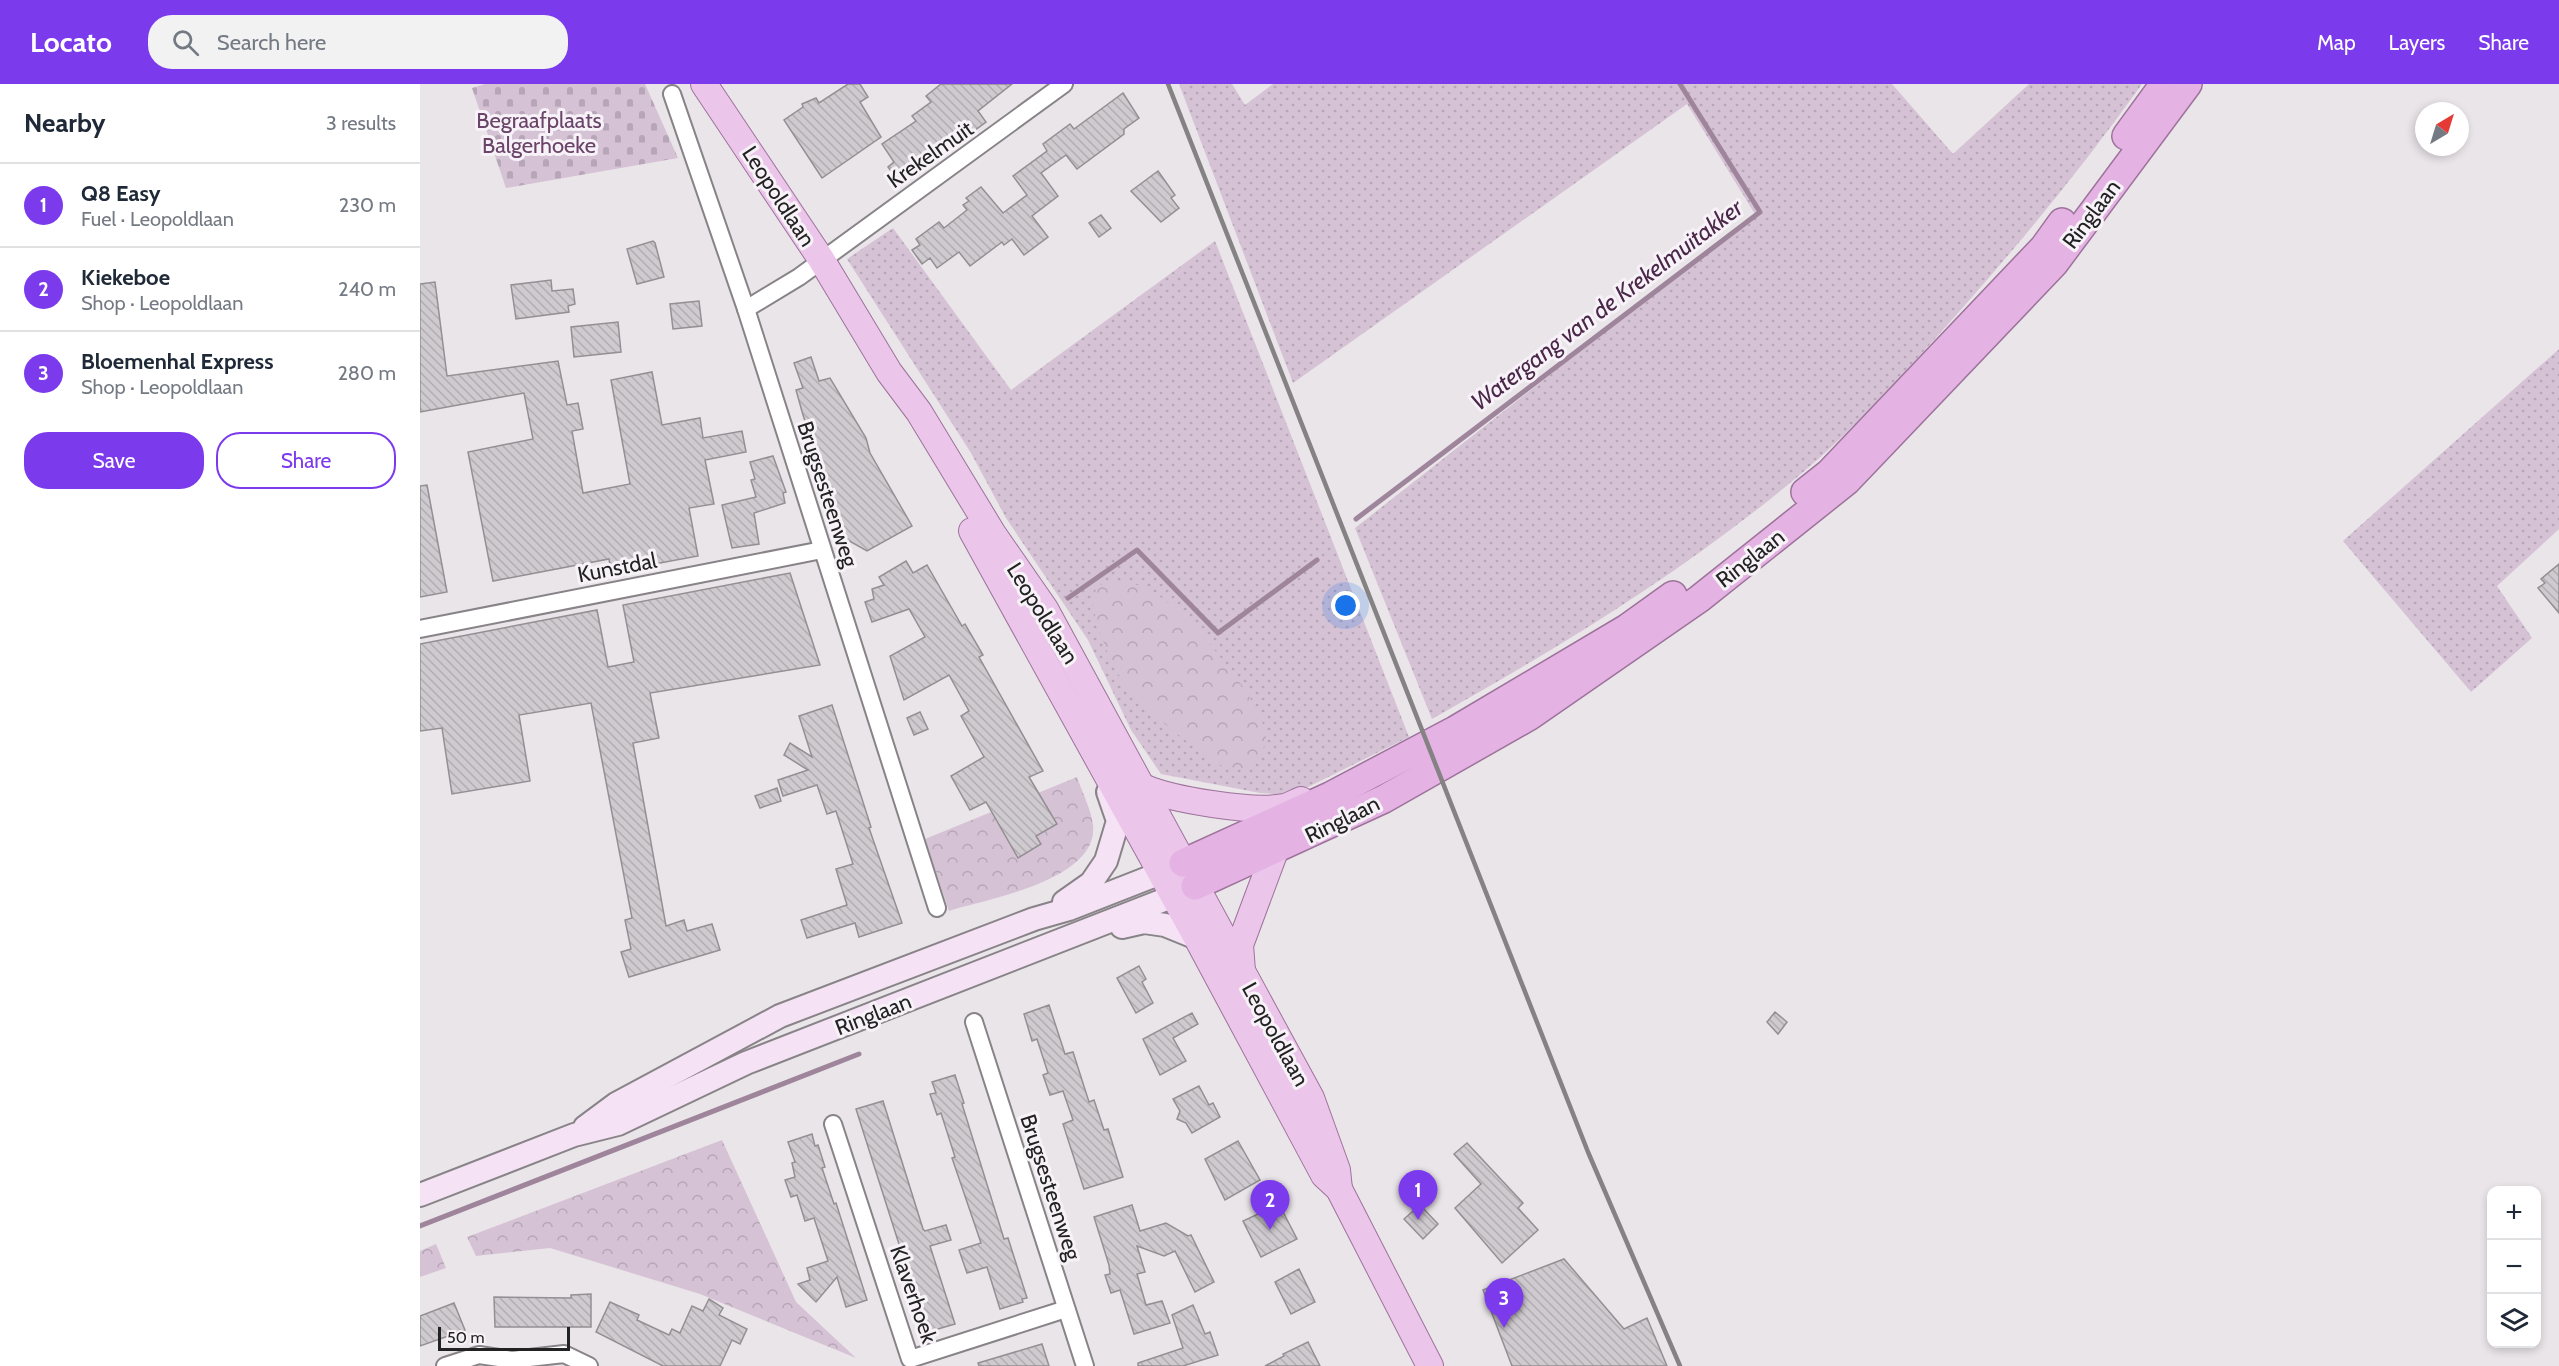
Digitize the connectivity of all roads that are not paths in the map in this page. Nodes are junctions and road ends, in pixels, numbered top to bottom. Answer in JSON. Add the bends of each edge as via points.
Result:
{"nodes":[{"id":1,"x":704,"y":84,"type":"edge"},
{"id":2,"x":1064,"y":84,"type":"edge"},
{"id":3,"x":2164,"y":84,"type":"edge"},
{"id":4,"x":2188,"y":84,"type":"edge"},
{"id":5,"x":672,"y":94,"type":"dead end"},
{"id":6,"x":821,"y":259,"type":"junction"},
{"id":7,"x":746,"y":309,"type":"junction"},
{"id":8,"x":889,"y":372,"type":"junction"},
{"id":9,"x":822,"y":549,"type":"junction"},
{"id":10,"x":420,"y":629,"type":"edge"},
{"id":11,"x":1104,"y":772,"type":"junction"},
{"id":12,"x":1143,"y":787,"type":"junction"},
{"id":13,"x":1330,"y":796,"type":"junction"},
{"id":14,"x":1275,"y":851,"type":"junction"},
{"id":15,"x":1178,"y":880,"type":"junction"},
{"id":16,"x":937,"y":908,"type":"dead end"},
{"id":17,"x":1034,"y":919,"type":"junction"},
{"id":18,"x":1096,"y":927,"type":"junction"},
{"id":19,"x":1197,"y":938,"type":"junction"},
{"id":20,"x":1242,"y":973,"type":"junction"},
{"id":21,"x":974,"y":1023,"type":"dead end"},
{"id":22,"x":833,"y":1124,"type":"dead end"},
{"id":23,"x":574,"y":1135,"type":"junction"},
{"id":24,"x":1339,"y":1189,"type":"junction"},
{"id":25,"x":420,"y":1196,"type":"edge"},
{"id":26,"x":1066,"y":1309,"type":"junction"},
{"id":27,"x":512,"y":1363,"type":"edge"},
{"id":28,"x":445,"y":1366,"type":"edge"},
{"id":29,"x":589,"y":1366,"type":"edge"},
{"id":30,"x":1085,"y":1366,"type":"edge"},
{"id":31,"x":1430,"y":1366,"type":"edge"}],
"edges":[{"from":1,"to":6,"type":"main road","name":"Leopoldlaan"},
{"from":2,"to":6,"type":"street","name":"Krekelmuit"},
{"from":3,"to":13,"type":"highway","name":"Ringlaan","via":[[2044,247],[1829,473],[1627,628],[1455,730]]},
{"from":4,"to":14,"type":"highway","name":"Ringlaan","via":[[2054,264],[1847,481],[1699,599],[1566,693],[1414,783]]},
{"from":5,"to":7,"type":"street","name":"Brugsesteenweg"},
{"from":6,"to":7,"type":"street","name":"Krekelmuit"},
{"from":6,"to":8,"type":"main road","name":"Leopoldlaan"},
{"from":7,"to":9,"type":"street","name":"Brugsesteenweg"},
{"from":8,"to":11,"type":"main road","name":"Leopoldlaan","via":[[897,401]]},
{"from":8,"to":12,"type":"main road","name":"Leopoldlaan","via":[[913,403],[993,534],[1045,609]]},
{"from":9,"to":10,"type":"street","name":"Kunstdal"},
{"from":9,"to":16,"type":"street","name":"Brugsesteenweg"},
{"from":11,"to":15,"type":"main road","name":"Leopoldlaan"},
{"from":11,"to":17,"type":"main road","via":[[1118,821],[1106,861],[1091,883]]},
{"from":12,"to":13,"type":"main road","via":[[1173,797],[1267,809],[1287,807],[1314,793]]},
{"from":12,"to":15,"type":"main road","name":"Leopoldlaan"},
{"from":13,"to":15,"type":"highway","name":"Ringlaan"},
{"from":14,"to":15,"type":"highway","name":"Ringlaan"},
{"from":14,"to":20,"type":"main road","via":[[1240,945]]},
{"from":15,"to":17,"type":"main road","name":"Ringlaan"},
{"from":15,"to":18,"type":"main road","name":"Ringlaan"},
{"from":15,"to":19,"type":"main road","name":"Leopoldlaan"},
{"from":15,"to":20,"type":"main road","name":"Leopoldlaan"},
{"from":17,"to":23,"type":"main road","name":"Ringlaan","via":[[780,1016],[616,1104]]},
{"from":18,"to":19,"type":"main road","via":[[1144,922],[1165,925]]},
{"from":18,"to":23,"type":"main road","name":"Ringlaan","via":[[746,1063],[618,1124]]},
{"from":19,"to":24,"type":"main road","name":"Leopoldlaan","via":[[1324,1175]]},
{"from":20,"to":24,"type":"main road","name":"Leopoldlaan","via":[[1311,1098],[1338,1170]]},
{"from":21,"to":26,"type":"street","name":"Brugsesteenweg"},
{"from":22,"to":26,"type":"street","name":"Klaverhoek","via":[[910,1359]]},
{"from":23,"to":25,"type":"main road","name":"Ringlaan"},
{"from":24,"to":31,"type":"main road","name":"Leopoldlaan"},
{"from":26,"to":30,"type":"street","name":"Brugsesteenweg"},
{"from":27,"to":28,"type":"street","via":[[478,1355]]},
{"from":27,"to":29,"type":"street","via":[[564,1354]]}]}
